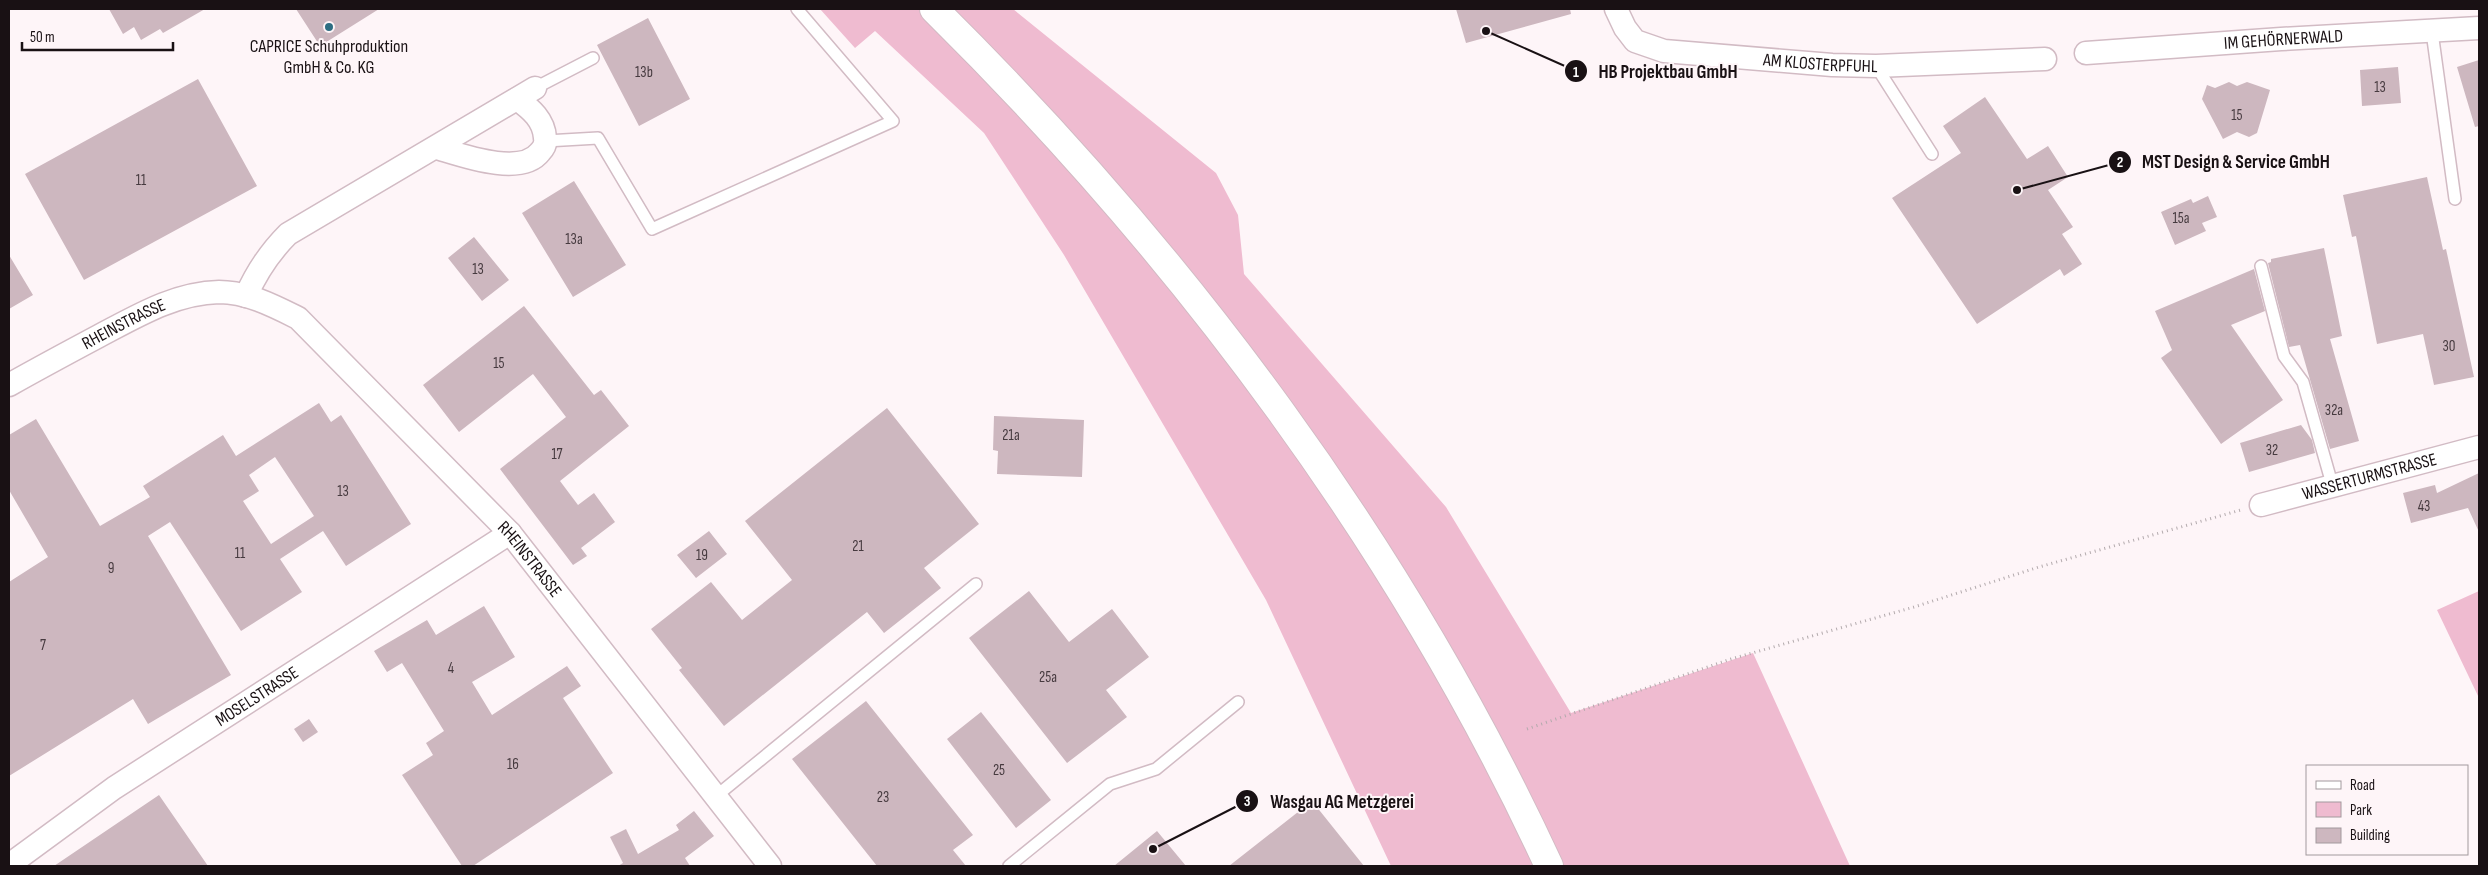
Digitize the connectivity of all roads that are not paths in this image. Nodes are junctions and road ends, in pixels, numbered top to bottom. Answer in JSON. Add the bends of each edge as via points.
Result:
{"nodes":[{"id":1,"x":797,"y":9,"type":"edge"},
{"id":2,"x":934,"y":9,"type":"edge"},
{"id":3,"x":1616,"y":9,"type":"edge"},
{"id":4,"x":2479,"y":28,"type":"edge"},
{"id":5,"x":2432,"y":32,"type":"junction"},
{"id":6,"x":2086,"y":53,"type":"dead end"},
{"id":7,"x":593,"y":58,"type":"dead end"},
{"id":8,"x":2046,"y":59,"type":"dead end"},
{"id":9,"x":1876,"y":66,"type":"junction"},
{"id":10,"x":526,"y":94,"type":"junction"},
{"id":11,"x":546,"y":141,"type":"junction"},
{"id":12,"x":437,"y":148,"type":"junction"},
{"id":13,"x":1932,"y":154,"type":"dead end"},
{"id":14,"x":2455,"y":200,"type":"dead end"},
{"id":15,"x":2261,"y":266,"type":"dead end"},
{"id":16,"x":246,"y":296,"type":"junction"},
{"id":17,"x":9,"y":385,"type":"edge"},
{"id":18,"x":2479,"y":446,"type":"edge"},
{"id":19,"x":2332,"y":484,"type":"junction"},
{"id":20,"x":2261,"y":505,"type":"road end"},
{"id":21,"x":510,"y":533,"type":"junction"},
{"id":22,"x":976,"y":584,"type":"dead end"},
{"id":23,"x":1238,"y":702,"type":"dead end"},
{"id":24,"x":715,"y":797,"type":"junction"},
{"id":25,"x":9,"y":866,"type":"edge"},
{"id":26,"x":770,"y":866,"type":"edge"},
{"id":27,"x":1009,"y":866,"type":"edge"},
{"id":28,"x":1549,"y":866,"type":"edge"}],
"edges":[{"from":1,"to":11,"type":"lane","via":[[893,121],[652,229],[598,138]]},
{"from":2,"to":28,"type":"main road","via":[[1053,133],[1175,272],[1248,367],[1321,470],[1425,630],[1472,709]]},
{"from":3,"to":9,"type":"street","name":"AM KLOSTERPFUHL","via":[[1635,40],[1664,51]]},
{"from":4,"to":5,"type":"street","name":"IM GEHÖRNERWALD"},
{"from":5,"to":6,"type":"street","name":"IM GEHÖRNERWALD"},
{"from":5,"to":14,"type":"lane"},
{"from":7,"to":10,"type":"lane"},
{"from":8,"to":9,"type":"street","name":"AM KLOSTERPFUHL"},
{"from":9,"to":13,"type":"lane"},
{"from":10,"to":11,"type":"street"},
{"from":10,"to":12,"type":"street"},
{"from":11,"to":12,"type":"street","via":[[538,155],[520,163],[475,160]]},
{"from":12,"to":16,"type":"street","via":[[288,234],[269,253]]},
{"from":15,"to":19,"type":"lane","via":[[2284,356],[2303,382]]},
{"from":16,"to":17,"type":"street","name":"RHEINSTRASSE","via":[[221,292],[193,294],[152,308]]},
{"from":16,"to":21,"type":"street","name":"RHEINSTRASSE","via":[[298,318]]},
{"from":18,"to":19,"type":"street","name":"WASSERTURMSTRASSE"},
{"from":19,"to":20,"type":"street","name":"WASSERTURMSTRASSE"},
{"from":21,"to":24,"type":"street","name":"RHEINSTRASSE"},
{"from":21,"to":25,"type":"street","name":"MOSELSTRASSE","via":[[114,788]]},
{"from":22,"to":24,"type":"lane"},
{"from":23,"to":27,"type":"lane","via":[[1156,769],[1110,784]]},
{"from":24,"to":26,"type":"street","name":"RHEINSTRASSE"}]}
